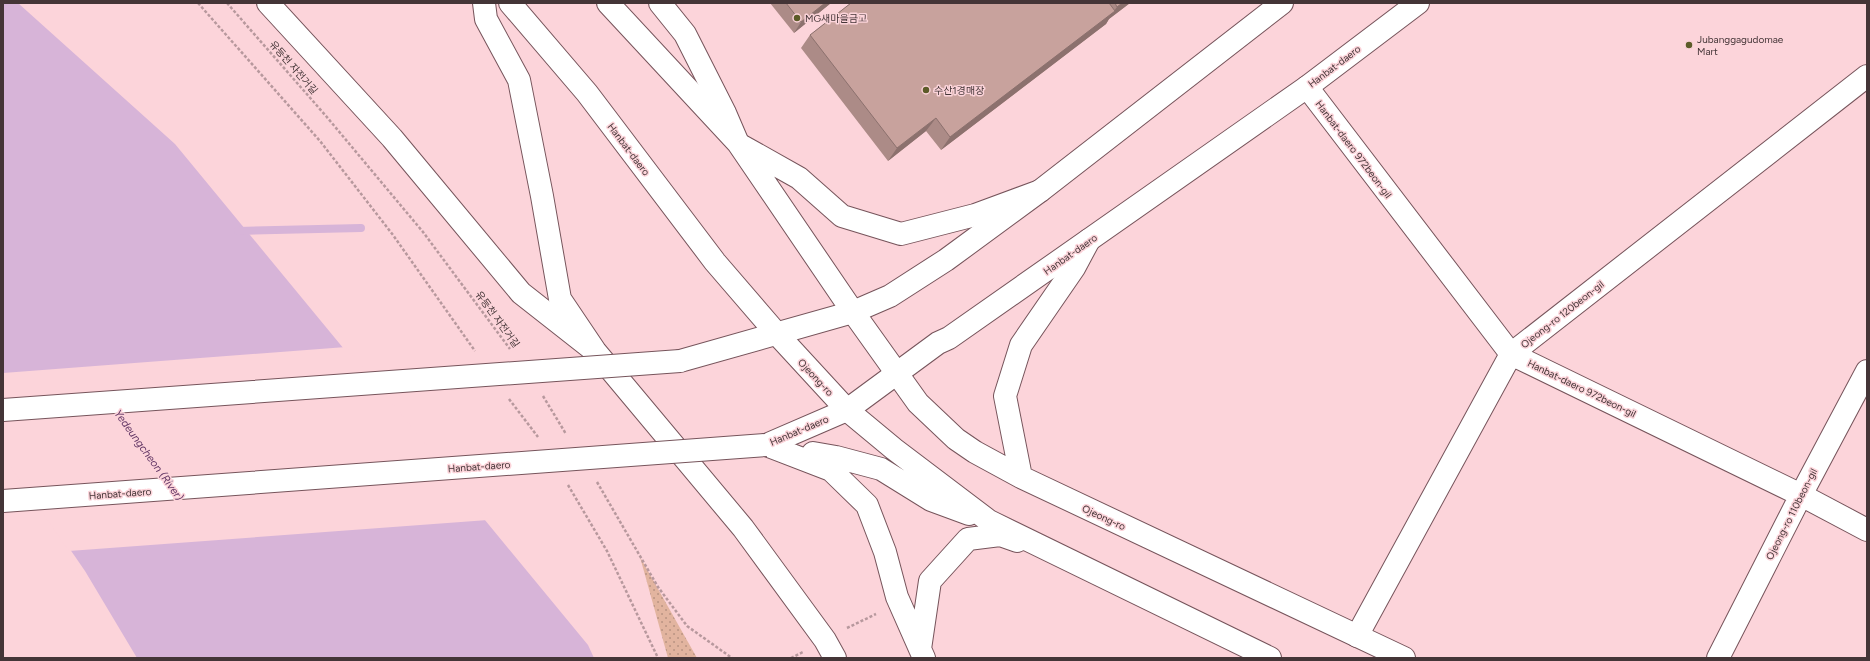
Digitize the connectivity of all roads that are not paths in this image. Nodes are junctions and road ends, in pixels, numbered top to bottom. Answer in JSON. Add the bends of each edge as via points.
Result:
{"nodes":[{"id":1,"x":268,"y":3,"type":"edge"},
{"id":2,"x":484,"y":3,"type":"edge"},
{"id":3,"x":510,"y":3,"type":"edge"},
{"id":4,"x":608,"y":3,"type":"edge"},
{"id":5,"x":660,"y":3,"type":"edge"},
{"id":6,"x":1282,"y":3,"type":"edge"},
{"id":7,"x":1418,"y":3,"type":"edge"},
{"id":8,"x":1867,"y":76,"type":"edge"},
{"id":9,"x":1307,"y":87,"type":"junction"},
{"id":10,"x":738,"y":144,"type":"junction"},
{"id":11,"x":1040,"y":191,"type":"junction"},
{"id":12,"x":1089,"y":240,"type":"junction"},
{"id":13,"x":853,"y":312,"type":"junction"},
{"id":14,"x":777,"y":334,"type":"junction"},
{"id":15,"x":595,"y":351,"type":"junction"},
{"id":16,"x":1511,"y":354,"type":"junction"},
{"id":17,"x":1867,"y":371,"type":"edge"},
{"id":18,"x":898,"y":374,"type":"junction"},
{"id":19,"x":3,"y":410,"type":"edge"},
{"id":20,"x":847,"y":410,"type":"junction"},
{"id":21,"x":766,"y":445,"type":"junction"},
{"id":22,"x":1021,"y":477,"type":"junction"},
{"id":23,"x":1801,"y":495,"type":"junction"},
{"id":24,"x":3,"y":502,"type":"edge"},
{"id":25,"x":989,"y":521,"type":"junction"},
{"id":26,"x":1867,"y":530,"type":"edge"},
{"id":27,"x":1066,"y":557,"type":"junction"},
{"id":28,"x":1357,"y":636,"type":"junction"},
{"id":29,"x":922,"y":654,"type":"edge"},
{"id":30,"x":835,"y":658,"type":"edge"},
{"id":31,"x":1270,"y":658,"type":"edge"},
{"id":32,"x":1404,"y":658,"type":"edge"},
{"id":33,"x":1718,"y":658,"type":"edge"}],
"edges":[{"from":1,"to":15,"type":"main road","via":[[392,138],[521,293]]},
{"from":2,"to":15,"type":"main road","via":[[486,19],[519,80],[560,299]]},
{"from":3,"to":14,"type":"main road","name":"Hanbat-daero","via":[[587,93],[715,262]]},
{"from":4,"to":10,"type":"main road"},
{"from":5,"to":10,"type":"main road","via":[[685,34]]},
{"from":6,"to":11,"type":"main road"},
{"from":7,"to":9,"type":"main road","name":"Hanbat-daero"},
{"from":8,"to":16,"type":"main road","name":"Ojeong-ro 120beon-gil"},
{"from":9,"to":12,"type":"main road","name":"Hanbat-daero"},
{"from":9,"to":16,"type":"main road","name":"Hanbat-daero 972beon-gil"},
{"from":10,"to":11,"type":"main road","via":[[799,178],[842,216],[901,234],[975,215]]},
{"from":10,"to":13,"type":"main road"},
{"from":11,"to":13,"type":"main road","via":[[946,260],[890,296]]},
{"from":12,"to":18,"type":"main road","name":"Hanbat-daero","via":[[949,338],[938,343]]},
{"from":12,"to":22,"type":"main road","via":[[1074,268],[1021,345],[1005,396]]},
{"from":13,"to":14,"type":"main road"},
{"from":13,"to":18,"type":"main road","name":"Ojeong-ro"},
{"from":14,"to":19,"type":"main road","bridge":true,"via":[[680,361]]},
{"from":14,"to":20,"type":"main road","name":"Ojeong-ro"},
{"from":15,"to":30,"type":"main road","via":[[743,528],[826,640]]},
{"from":16,"to":23,"type":"main road","name":"Hanbat-daero 972beon-gil"},
{"from":16,"to":28,"type":"main road","name":"Ojeong-ro 120beon-gil"},
{"from":17,"to":23,"type":"main road","name":"Ojeong-ro 110beon-gil"},
{"from":18,"to":20,"type":"main road","name":"Hanbat-daero"},
{"from":18,"to":22,"type":"main road","name":"Ojeong-ro","via":[[918,403],[956,439]]},
{"from":20,"to":21,"type":"main road","name":"Hanbat-daero"},
{"from":20,"to":25,"type":"main road","name":"Ojeong-ro","via":[[894,450]]},
{"from":21,"to":24,"type":"main road","name":"Hanbat-daero","bridge":true},
{"from":21,"to":25,"type":"main road","via":[[836,457],[881,470],[931,500]]},
{"from":21,"to":29,"type":"main road","via":[[831,470],[867,505],[885,552],[898,597]]},
{"from":22,"to":28,"type":"main road","name":"Ojeong-ro"},
{"from":23,"to":26,"type":"main road","name":"Hanbat-daero 972beon-gil"},
{"from":23,"to":33,"type":"main road","name":"Ojeong-ro 110beon-gil"},
{"from":25,"to":27,"type":"main road","name":"Ojeong-ro"},
{"from":27,"to":29,"type":"main road","via":[[1000,535],[968,539],[930,581]]},
{"from":27,"to":31,"type":"main road","name":"Ojeong-ro"},
{"from":28,"to":32,"type":"main road","name":"Ojeong-ro"}]}
